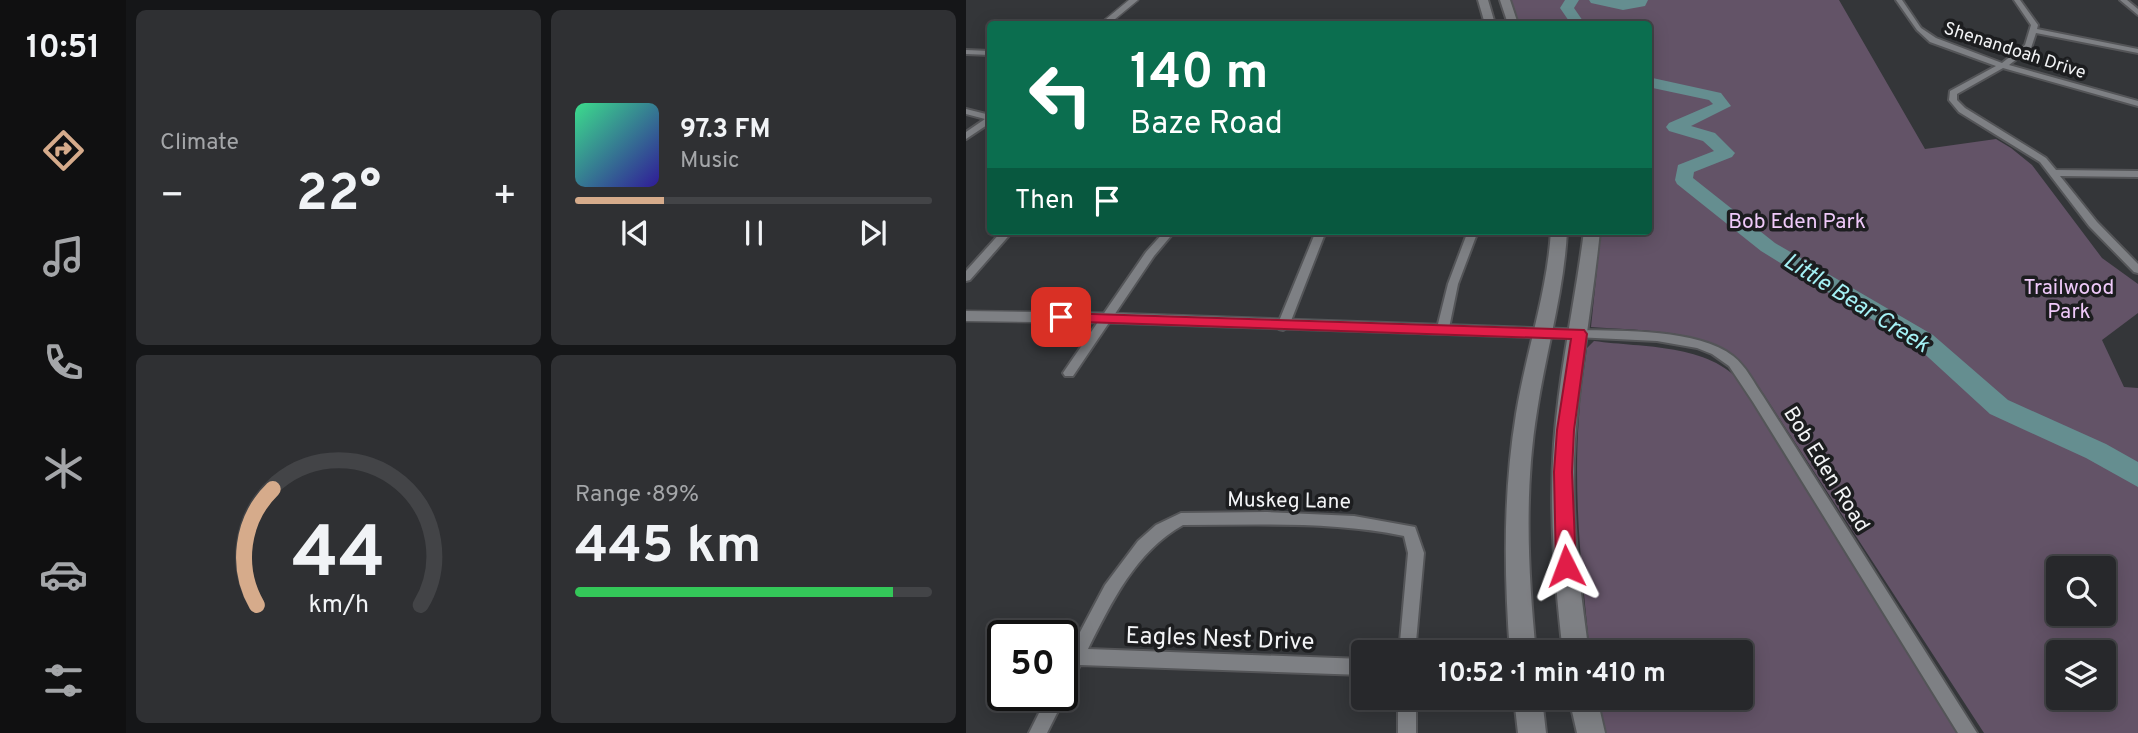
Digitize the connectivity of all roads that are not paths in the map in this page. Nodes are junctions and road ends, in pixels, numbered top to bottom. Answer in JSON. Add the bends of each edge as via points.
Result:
{"nodes":[{"id":1,"x":1134,"y":0,"type":"edge"},
{"id":2,"x":1483,"y":0,"type":"edge"},
{"id":3,"x":1505,"y":0,"type":"edge"},
{"id":4,"x":1899,"y":0,"type":"edge"},
{"id":5,"x":2017,"y":0,"type":"edge"},
{"id":6,"x":2123,"y":0,"type":"edge"},
{"id":7,"x":2138,"y":13,"type":"edge"},
{"id":8,"x":1108,"y":21,"type":"edge"},
{"id":9,"x":1489,"y":21,"type":"edge"},
{"id":10,"x":1512,"y":21,"type":"edge"},
{"id":11,"x":2032,"y":30,"type":"junction"},
{"id":12,"x":2138,"y":51,"type":"edge"},
{"id":13,"x":966,"y":52,"type":"edge"},
{"id":14,"x":987,"y":53,"type":"edge"},
{"id":15,"x":2003,"y":66,"type":"junction"},
{"id":16,"x":2138,"y":104,"type":"edge"},
{"id":17,"x":966,"y":111,"type":"edge"},
{"id":18,"x":987,"y":118,"type":"edge"},
{"id":19,"x":987,"y":121,"type":"edge"},
{"id":20,"x":966,"y":136,"type":"edge"},
{"id":21,"x":2054,"y":173,"type":"junction"},
{"id":22,"x":2138,"y":174,"type":"edge"},
{"id":23,"x":1004,"y":235,"type":"edge"},
{"id":24,"x":1167,"y":235,"type":"edge"},
{"id":25,"x":1319,"y":235,"type":"edge"},
{"id":26,"x":1471,"y":235,"type":"edge"},
{"id":27,"x":1558,"y":235,"type":"edge"},
{"id":28,"x":1591,"y":235,"type":"edge"},
{"id":29,"x":2138,"y":270,"type":"edge"},
{"id":30,"x":966,"y":278,"type":"edge"},
{"id":31,"x":966,"y":316,"type":"edge"},
{"id":32,"x":1108,"y":318,"type":"junction"},
{"id":33,"x":1283,"y":326,"type":"junction"},
{"id":34,"x":1443,"y":328,"type":"junction"},
{"id":35,"x":1542,"y":332,"type":"junction"},
{"id":36,"x":1579,"y":334,"type":"junction"},
{"id":37,"x":1069,"y":373,"type":"dead end"},
{"id":38,"x":1166,"y":524,"type":"joint"},
{"id":39,"x":1408,"y":640,"type":"edge"},
{"id":40,"x":1522,"y":640,"type":"edge"},
{"id":41,"x":1574,"y":640,"type":"edge"},
{"id":42,"x":1078,"y":653,"type":"edge"},
{"id":43,"x":1078,"y":657,"type":"edge"},
{"id":44,"x":1351,"y":667,"type":"edge"},
{"id":45,"x":1407,"y":710,"type":"edge"},
{"id":46,"x":1529,"y":710,"type":"edge"},
{"id":47,"x":1586,"y":710,"type":"edge"},
{"id":48,"x":1049,"y":711,"type":"edge"},
{"id":49,"x":1038,"y":733,"type":"edge"},
{"id":50,"x":1407,"y":733,"type":"edge"},
{"id":51,"x":1532,"y":733,"type":"edge"},
{"id":52,"x":1591,"y":733,"type":"edge"},
{"id":53,"x":1968,"y":733,"type":"edge"}],
"edges":[{"from":1,"to":8,"type":"street"},
{"from":2,"to":9,"type":"main road"},
{"from":3,"to":10,"type":"main road"},
{"from":4,"to":15,"type":"street","name":"Shenandoah Drive","via":[[1925,36]]},
{"from":5,"to":11,"type":"street","via":[[2035,25]]},
{"from":6,"to":7,"type":"street"},
{"from":11,"to":12,"type":"street"},
{"from":11,"to":15,"type":"street","via":[[2029,44]]},
{"from":13,"to":14,"type":"street"},
{"from":15,"to":16,"type":"street","name":"Shenandoah Drive"},
{"from":15,"to":21,"type":"street","via":[[1968,82],[1953,93],[1953,100],[2028,149]]},
{"from":17,"to":18,"type":"street"},
{"from":19,"to":20,"type":"street"},
{"from":21,"to":22,"type":"street"},
{"from":21,"to":29,"type":"street","via":[[2093,224]]},
{"from":23,"to":30,"type":"street"},
{"from":24,"to":32,"type":"street"},
{"from":25,"to":33,"type":"street"},
{"from":26,"to":34,"type":"street"},
{"from":27,"to":35,"type":"main road"},
{"from":28,"to":36,"type":"main road"},
{"from":31,"to":32,"type":"street"},
{"from":32,"to":33,"type":"street"},
{"from":32,"to":37,"type":"street"},
{"from":33,"to":34,"type":"street"},
{"from":34,"to":35,"type":"street"},
{"from":35,"to":36,"type":"street"},
{"from":35,"to":40,"type":"main road","via":[[1526,415],[1517,514]]},
{"from":36,"to":41,"type":"main road","via":[[1563,472],[1567,588]]},
{"from":36,"to":53,"type":"street","name":"Bob Eden Road","via":[[1681,341],[1713,349],[1728,359],[1788,446]]},
{"from":38,"to":39,"type":"street","name":"Muskeg Lane","via":[[1181,519],[1346,522],[1410,531],[1416,553]]},
{"from":38,"to":42,"type":"street","via":[[1119,576]]},
{"from":43,"to":44,"type":"street","name":"Eagles Nest Drive"},
{"from":45,"to":50,"type":"street"},
{"from":46,"to":51,"type":"main road"},
{"from":47,"to":52,"type":"main road"},
{"from":48,"to":49,"type":"street"}]}
